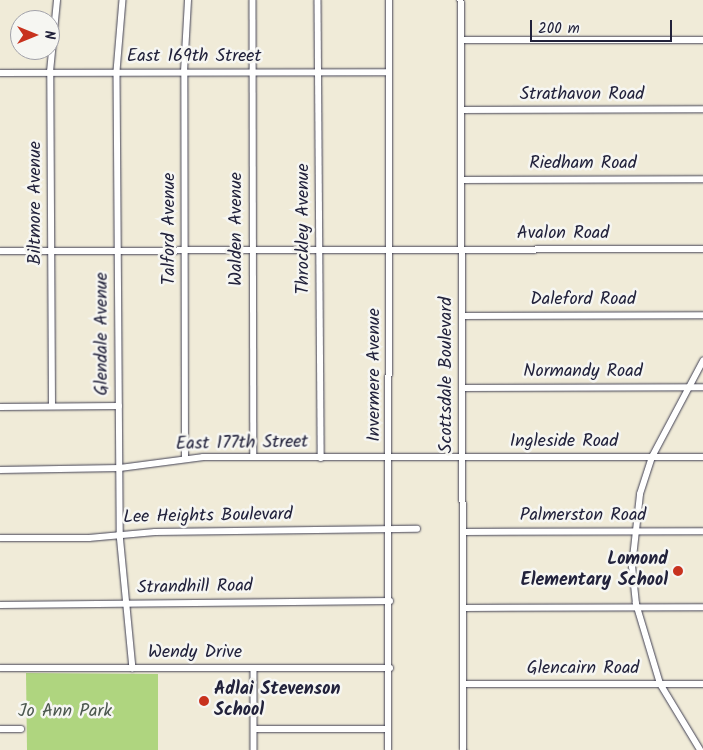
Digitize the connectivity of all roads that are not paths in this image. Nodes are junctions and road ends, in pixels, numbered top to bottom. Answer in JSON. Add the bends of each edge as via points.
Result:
{"nodes":[{"id":1,"x":57,"y":0,"type":"edge"},
{"id":2,"x":123,"y":0,"type":"edge"},
{"id":3,"x":188,"y":0,"type":"edge"},
{"id":4,"x":253,"y":0,"type":"edge"},
{"id":5,"x":318,"y":0,"type":"edge"},
{"id":6,"x":389,"y":0,"type":"edge"},
{"id":7,"x":461,"y":0,"type":"edge"},
{"id":8,"x":462,"y":40,"type":"junction"},
{"id":9,"x":703,"y":40,"type":"edge"},
{"id":10,"x":50,"y":72,"type":"junction"},
{"id":11,"x":117,"y":72,"type":"junction"},
{"id":12,"x":184,"y":72,"type":"junction"},
{"id":13,"x":252,"y":72,"type":"junction"},
{"id":14,"x":318,"y":72,"type":"junction"},
{"id":15,"x":389,"y":72,"type":"junction"},
{"id":16,"x":0,"y":73,"type":"edge"},
{"id":17,"x":703,"y":109,"type":"edge"},
{"id":18,"x":461,"y":110,"type":"junction"},
{"id":19,"x":703,"y":179,"type":"edge"},
{"id":20,"x":462,"y":180,"type":"junction"},
{"id":21,"x":462,"y":249,"type":"junction"},
{"id":22,"x":703,"y":249,"type":"edge"},
{"id":23,"x":252,"y":250,"type":"junction"},
{"id":24,"x":319,"y":250,"type":"junction"},
{"id":25,"x":389,"y":250,"type":"junction"},
{"id":26,"x":52,"y":251,"type":"junction"},
{"id":27,"x":118,"y":251,"type":"junction"},
{"id":28,"x":185,"y":251,"type":"junction"},
{"id":29,"x":0,"y":252,"type":"edge"},
{"id":30,"x":703,"y":315,"type":"edge"},
{"id":31,"x":462,"y":316,"type":"junction"},
{"id":32,"x":703,"y":361,"type":"edge"},
{"id":33,"x":689,"y":387,"type":"junction"},
{"id":34,"x":703,"y":387,"type":"edge"},
{"id":35,"x":463,"y":388,"type":"junction"},
{"id":36,"x":52,"y":406,"type":"junction"},
{"id":37,"x":119,"y":406,"type":"junction"},
{"id":38,"x":0,"y":407,"type":"edge"},
{"id":39,"x":254,"y":457,"type":"junction"},
{"id":40,"x":652,"y":457,"type":"junction"},
{"id":41,"x":703,"y":457,"type":"edge"},
{"id":42,"x":185,"y":458,"type":"junction"},
{"id":43,"x":321,"y":458,"type":"junction"},
{"id":44,"x":390,"y":458,"type":"junction"},
{"id":45,"x":426,"y":458,"type":"joint"},
{"id":46,"x":462,"y":458,"type":"junction"},
{"id":47,"x":120,"y":468,"type":"junction"},
{"id":48,"x":0,"y":470,"type":"edge"},
{"id":49,"x":417,"y":529,"type":"dead end"},
{"id":50,"x":390,"y":530,"type":"junction"},
{"id":51,"x":635,"y":530,"type":"junction"},
{"id":52,"x":703,"y":531,"type":"edge"},
{"id":53,"x":463,"y":532,"type":"junction"},
{"id":54,"x":120,"y":534,"type":"junction"},
{"id":55,"x":0,"y":538,"type":"edge"},
{"id":56,"x":390,"y":601,"type":"junction"},
{"id":57,"x":126,"y":604,"type":"junction"},
{"id":58,"x":0,"y":605,"type":"edge"},
{"id":59,"x":637,"y":607,"type":"junction"},
{"id":60,"x":703,"y":607,"type":"edge"},
{"id":61,"x":464,"y":608,"type":"junction"},
{"id":62,"x":0,"y":668,"type":"edge"},
{"id":63,"x":133,"y":668,"type":"junction"},
{"id":64,"x":390,"y":668,"type":"junction"},
{"id":65,"x":254,"y":669,"type":"junction"},
{"id":66,"x":464,"y":684,"type":"junction"},
{"id":67,"x":660,"y":684,"type":"junction"},
{"id":68,"x":703,"y":684,"type":"edge"},
{"id":69,"x":21,"y":728,"type":"dead end"},
{"id":70,"x":0,"y":729,"type":"edge"},
{"id":71,"x":254,"y":729,"type":"junction"},
{"id":72,"x":388,"y":729,"type":"junction"},
{"id":73,"x":254,"y":750,"type":"edge"},
{"id":74,"x":388,"y":750,"type":"edge"},
{"id":75,"x":464,"y":750,"type":"edge"},
{"id":76,"x":700,"y":750,"type":"edge"}],
"edges":[{"from":1,"to":10,"type":"street","name":"Biltmore Avenue"},
{"from":2,"to":11,"type":"street","name":"Glendale Avenue"},
{"from":3,"to":12,"type":"street","name":"Talford Avenue"},
{"from":4,"to":13,"type":"street","name":"Walden Avenue"},
{"from":5,"to":14,"type":"street","name":"Throckley Avenue"},
{"from":6,"to":15,"type":"street","name":"Invermere Avenue"},
{"from":7,"to":8,"type":"street","name":"Scottsdale Boulevard"},
{"from":8,"to":9,"type":"street"},
{"from":8,"to":18,"type":"street","name":"Scottsdale Boulevard"},
{"from":10,"to":11,"type":"street","name":"East 169th Street"},
{"from":10,"to":16,"type":"street","name":"East 169th Street"},
{"from":10,"to":26,"type":"street","name":"Biltmore Avenue"},
{"from":11,"to":12,"type":"street","name":"East 169th Street"},
{"from":11,"to":27,"type":"street","name":"Glendale Avenue"},
{"from":12,"to":13,"type":"street","name":"East 169th Street"},
{"from":12,"to":28,"type":"street","name":"Talford Avenue"},
{"from":13,"to":14,"type":"street","name":"East 169th Street"},
{"from":13,"to":23,"type":"street","name":"Walden Avenue"},
{"from":14,"to":15,"type":"street","name":"East 169th Street"},
{"from":14,"to":24,"type":"street","name":"Throckley Avenue"},
{"from":15,"to":25,"type":"street","name":"Invermere Avenue"},
{"from":17,"to":18,"type":"street","name":"Strathavon Road"},
{"from":18,"to":20,"type":"street","name":"Scottsdale Boulevard"},
{"from":19,"to":20,"type":"street","name":"Riedham Road"},
{"from":20,"to":21,"type":"street","name":"Scottsdale Boulevard"},
{"from":21,"to":22,"type":"street","name":"Avalon Road"},
{"from":21,"to":25,"type":"street","name":"Avalon Road"},
{"from":21,"to":31,"type":"street","name":"Scottsdale Boulevard"},
{"from":23,"to":24,"type":"street","name":"Avalon Road"},
{"from":23,"to":28,"type":"street","name":"Avalon Road"},
{"from":23,"to":39,"type":"street","name":"Walden Avenue"},
{"from":24,"to":25,"type":"street","name":"Avalon Road"},
{"from":24,"to":43,"type":"street","name":"Throckley Avenue"},
{"from":25,"to":44,"type":"street","name":"Invermere Avenue"},
{"from":26,"to":27,"type":"street","name":"Avalon Road"},
{"from":26,"to":29,"type":"street","name":"Avalon Road"},
{"from":26,"to":36,"type":"street","name":"Biltmore Avenue"},
{"from":27,"to":28,"type":"street","name":"Avalon Road"},
{"from":27,"to":37,"type":"street","name":"Glendale Avenue"},
{"from":28,"to":42,"type":"street","name":"Talford Avenue"},
{"from":30,"to":31,"type":"street","name":"Daleford Road"},
{"from":31,"to":35,"type":"street","name":"Scottsdale Boulevard"},
{"from":32,"to":33,"type":"street"},
{"from":33,"to":34,"type":"street","name":"Normandy Road"},
{"from":33,"to":35,"type":"street","name":"Normandy Road"},
{"from":33,"to":40,"type":"street"},
{"from":35,"to":46,"type":"street","name":"Scottsdale Boulevard"},
{"from":36,"to":37,"type":"street"},
{"from":36,"to":38,"type":"street"},
{"from":37,"to":47,"type":"street","name":"Glendale Avenue"},
{"from":39,"to":42,"type":"street","name":"East 177th Street"},
{"from":39,"to":43,"type":"street","name":"East 177th Street"},
{"from":40,"to":41,"type":"street","name":"Ingleside Road"},
{"from":40,"to":46,"type":"street","name":"Ingleside Road"},
{"from":40,"to":51,"type":"street","via":[[640,494]]},
{"from":42,"to":47,"type":"street","name":"East 177th Street"},
{"from":43,"to":44,"type":"street","name":"East 177th Street"},
{"from":44,"to":45,"type":"street","name":"East 177th Street"},
{"from":44,"to":50,"type":"street","name":"Invermere Avenue"},
{"from":45,"to":46,"type":"street","name":"Ingleside Road"},
{"from":46,"to":53,"type":"street","name":"Scottsdale Boulevard"},
{"from":47,"to":48,"type":"street","name":"East 177th Street"},
{"from":47,"to":54,"type":"street","name":"Glendale Avenue"},
{"from":49,"to":50,"type":"street","name":"Lee Heights Boulevard"},
{"from":50,"to":54,"type":"street","name":"Lee Heights Boulevard"},
{"from":50,"to":56,"type":"street","name":"Invermere Avenue"},
{"from":51,"to":52,"type":"street","name":"Palmerston Road"},
{"from":51,"to":53,"type":"street","name":"Palmerston Road"},
{"from":51,"to":59,"type":"street","via":[[632,567]]},
{"from":53,"to":61,"type":"street","name":"Scottsdale Boulevard"},
{"from":54,"to":55,"type":"street","name":"Lee Heights Boulevard","via":[[89,538]]},
{"from":54,"to":57,"type":"street","name":"Glendale Avenue"},
{"from":56,"to":57,"type":"street","name":"Strandhill Road"},
{"from":56,"to":64,"type":"street","name":"Invermere Avenue"},
{"from":57,"to":58,"type":"street","name":"Strandhill Road"},
{"from":57,"to":63,"type":"street","name":"Glendale Avenue","via":[[133,644]]},
{"from":59,"to":60,"type":"street"},
{"from":59,"to":61,"type":"street"},
{"from":59,"to":67,"type":"street"},
{"from":61,"to":66,"type":"street","name":"Scottsdale Boulevard"},
{"from":62,"to":63,"type":"street","name":"Wendy Drive"},
{"from":63,"to":65,"type":"street","name":"Wendy Drive"},
{"from":64,"to":65,"type":"street","name":"Wendy Drive"},
{"from":64,"to":72,"type":"street","name":"Invermere Avenue"},
{"from":65,"to":71,"type":"street"},
{"from":66,"to":67,"type":"street","name":"Glencairn Road"},
{"from":66,"to":75,"type":"street","name":"Scottsdale Boulevard"},
{"from":67,"to":68,"type":"street","name":"Glencairn Road"},
{"from":67,"to":76,"type":"street"},
{"from":69,"to":70,"type":"street"},
{"from":71,"to":72,"type":"street"},
{"from":71,"to":73,"type":"street"},
{"from":72,"to":74,"type":"street","name":"Invermere Avenue"}]}
